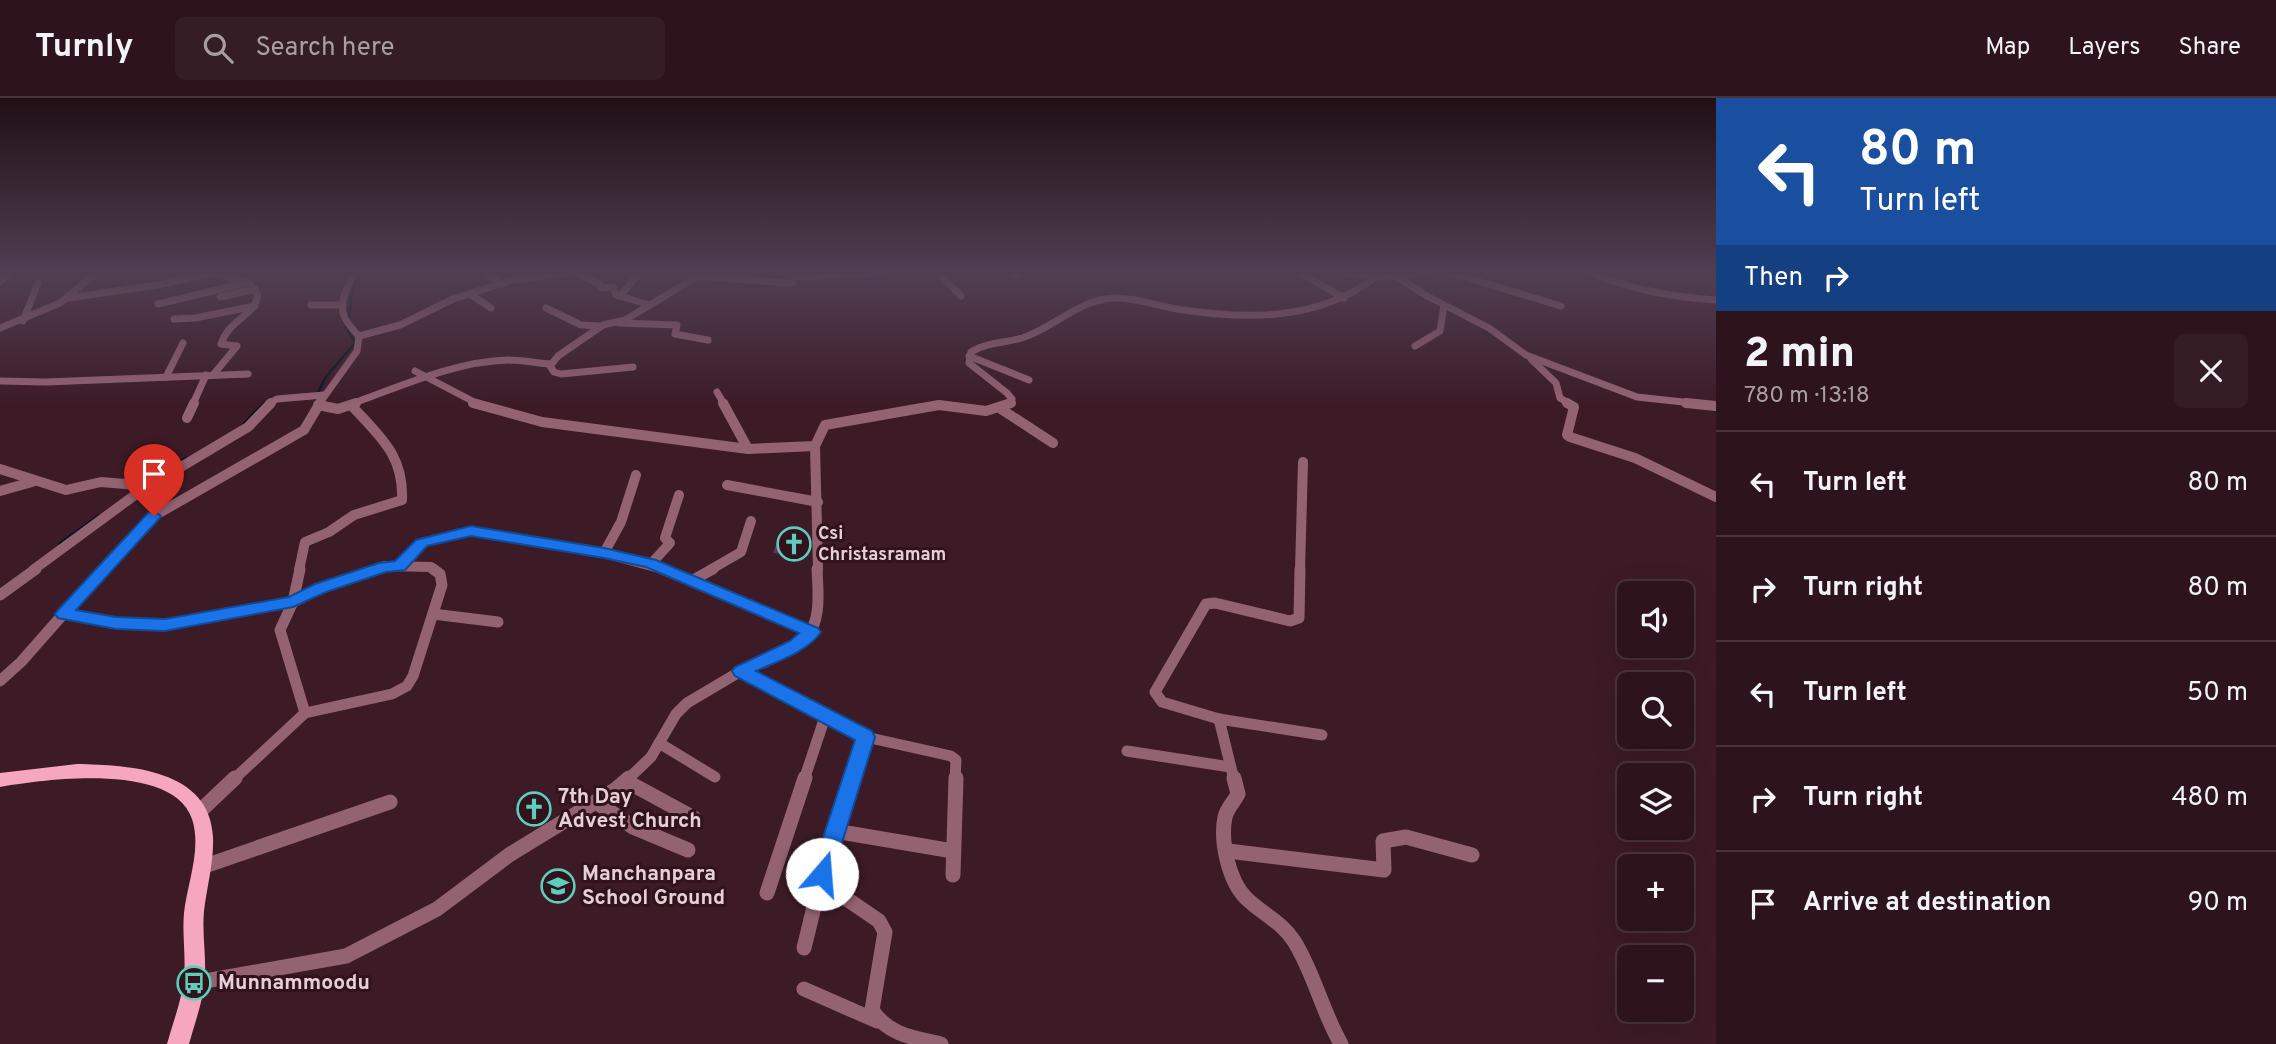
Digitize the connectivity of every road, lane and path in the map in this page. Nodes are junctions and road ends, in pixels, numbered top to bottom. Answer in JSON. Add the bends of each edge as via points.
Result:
{"nodes":[{"id":1,"x":25,"y":316,"type":"edge"},
{"id":2,"x":32,"y":316,"type":"edge"},
{"id":3,"x":204,"y":316,"type":"edge"},
{"id":4,"x":243,"y":316,"type":"edge"},
{"id":5,"x":341,"y":316,"type":"edge"},
{"id":6,"x":418,"y":316,"type":"edge"},
{"id":7,"x":563,"y":316,"type":"edge"},
{"id":8,"x":629,"y":316,"type":"edge"},
{"id":9,"x":1062,"y":316,"type":"edge"},
{"id":10,"x":1442,"y":316,"type":"edge"},
{"id":11,"x":1466,"y":316,"type":"edge"},
{"id":12,"x":174,"y":319,"type":"dead end"},
{"id":13,"x":23,"y":321,"type":"junction"},
{"id":14,"x":616,"y":323,"type":"junction"},
{"id":15,"x":601,"y":326,"type":"junction"},
{"id":16,"x":0,"y":328,"type":"edge"},
{"id":17,"x":359,"y":336,"type":"junction"},
{"id":18,"x":708,"y":340,"type":"dead end"},
{"id":19,"x":183,"y":343,"type":"dead end"},
{"id":20,"x":1415,"y":346,"type":"dead end"},
{"id":21,"x":1527,"y":355,"type":"junction"},
{"id":22,"x":970,"y":356,"type":"junction"},
{"id":23,"x":551,"y":364,"type":"junction"},
{"id":24,"x":633,"y":367,"type":"dead end"},
{"id":25,"x":415,"y":371,"type":"dead end"},
{"id":26,"x":248,"y":374,"type":"dead end"},
{"id":27,"x":210,"y":375,"type":"junction"},
{"id":28,"x":166,"y":377,"type":"junction"},
{"id":29,"x":426,"y":377,"type":"junction"},
{"id":30,"x":1029,"y":380,"type":"dead end"},
{"id":31,"x":0,"y":382,"type":"edge"},
{"id":32,"x":717,"y":392,"type":"dead end"},
{"id":33,"x":324,"y":395,"type":"junction"},
{"id":34,"x":318,"y":405,"type":"junction"},
{"id":35,"x":352,"y":406,"type":"junction"},
{"id":36,"x":1716,"y":406,"type":"edge"},
{"id":37,"x":1001,"y":409,"type":"junction"},
{"id":38,"x":187,"y":418,"type":"dead end"},
{"id":39,"x":1053,"y":443,"type":"dead end"},
{"id":40,"x":816,"y":446,"type":"junction"},
{"id":41,"x":748,"y":449,"type":"junction"},
{"id":42,"x":1303,"y":462,"type":"dead end"},
{"id":43,"x":0,"y":469,"type":"edge"},
{"id":44,"x":636,"y":475,"type":"dead end"},
{"id":45,"x":35,"y":481,"type":"junction"},
{"id":46,"x":145,"y":485,"type":"junction"},
{"id":47,"x":727,"y":485,"type":"dead end"},
{"id":48,"x":0,"y":491,"type":"edge"},
{"id":49,"x":679,"y":495,"type":"dead end"},
{"id":50,"x":1716,"y":497,"type":"edge"},
{"id":51,"x":818,"y":502,"type":"junction"},
{"id":52,"x":751,"y":521,"type":"dead end"},
{"id":53,"x":604,"y":553,"type":"junction"},
{"id":54,"x":651,"y":564,"type":"junction"},
{"id":55,"x":399,"y":566,"type":"junction"},
{"id":56,"x":693,"y":580,"type":"junction"},
{"id":57,"x":0,"y":595,"type":"edge"},
{"id":58,"x":293,"y":602,"type":"junction"},
{"id":59,"x":64,"y":614,"type":"junction"},
{"id":60,"x":433,"y":614,"type":"junction"},
{"id":61,"x":498,"y":622,"type":"dead end"},
{"id":62,"x":812,"y":632,"type":"junction"},
{"id":63,"x":741,"y":671,"type":"junction"},
{"id":64,"x":0,"y":681,"type":"edge"},
{"id":65,"x":305,"y":713,"type":"junction"},
{"id":66,"x":825,"y":717,"type":"junction"},
{"id":67,"x":1219,"y":719,"type":"junction"},
{"id":68,"x":1322,"y":735,"type":"dead end"},
{"id":69,"x":866,"y":737,"type":"junction"},
{"id":70,"x":659,"y":744,"type":"junction"},
{"id":71,"x":1127,"y":751,"type":"dead end"},
{"id":72,"x":1230,"y":767,"type":"junction"},
{"id":73,"x":715,"y":777,"type":"dead end"},
{"id":74,"x":0,"y":780,"type":"edge"},
{"id":75,"x":626,"y":780,"type":"junction"},
{"id":76,"x":390,"y":802,"type":"dead end"},
{"id":77,"x":596,"y":802,"type":"junction"},
{"id":78,"x":199,"y":812,"type":"junction"},
{"id":79,"x":694,"y":818,"type":"dead end"},
{"id":80,"x":835,"y":831,"type":"junction"},
{"id":81,"x":688,"y":850,"type":"dead end"},
{"id":82,"x":953,"y":851,"type":"junction"},
{"id":83,"x":1228,"y":851,"type":"junction"},
{"id":84,"x":1472,"y":855,"type":"dead end"},
{"id":85,"x":202,"y":867,"type":"junction"},
{"id":86,"x":822,"y":874,"type":"junction"},
{"id":87,"x":953,"y":875,"type":"dead end"},
{"id":88,"x":767,"y":893,"type":"dead end"},
{"id":89,"x":804,"y":948,"type":"dead end"},
{"id":90,"x":194,"y":983,"type":"junction"},
{"id":91,"x":804,"y":989,"type":"dead end"},
{"id":92,"x":877,"y":1021,"type":"junction"},
{"id":93,"x":178,"y":1044,"type":"edge"},
{"id":94,"x":941,"y":1044,"type":"edge"},
{"id":95,"x":1341,"y":1044,"type":"edge"}],
"edges":[{"from":1,"to":13,"type":"street"},
{"from":2,"to":13,"type":"street"},
{"from":3,"to":12,"type":"street"},
{"from":4,"to":27,"type":"street","via":[[227,329],[221,344],[237,346]]},
{"from":5,"to":17,"type":"street"},
{"from":6,"to":17,"type":"street"},
{"from":7,"to":15,"type":"street","via":[[581,325]]},
{"from":8,"to":14,"type":"street"},
{"from":9,"to":22,"type":"street","via":[[1024,337],[976,348]]},
{"from":10,"to":20,"type":"street","via":[[1440,331]]},
{"from":11,"to":21,"type":"street"},
{"from":13,"to":16,"type":"street"},
{"from":14,"to":15,"type":"street"},
{"from":14,"to":18,"type":"street","via":[[677,325],[675,334]]},
{"from":15,"to":23,"type":"street"},
{"from":17,"to":33,"type":"street","via":[[358,351]]},
{"from":19,"to":28,"type":"street"},
{"from":21,"to":36,"type":"street","via":[[1624,394]]},
{"from":21,"to":50,"type":"street","via":[[1556,383],[1560,397],[1574,407],[1567,435],[1635,458]]},
{"from":22,"to":30,"type":"street"},
{"from":22,"to":37,"type":"street","via":[[975,370],[999,384],[1012,399]]},
{"from":23,"to":24,"type":"street","via":[[552,371],[561,374]]},
{"from":23,"to":29,"type":"street","via":[[508,360]]},
{"from":25,"to":29,"type":"street"},
{"from":26,"to":27,"type":"street"},
{"from":27,"to":28,"type":"street"},
{"from":27,"to":38,"type":"street"},
{"from":28,"to":31,"type":"street"},
{"from":29,"to":35,"type":"street"},
{"from":29,"to":41,"type":"street","via":[[466,400],[516,416]]},
{"from":32,"to":41,"type":"street"},
{"from":33,"to":34,"type":"street"},
{"from":33,"to":46,"type":"street","via":[[268,404],[248,427]]},
{"from":34,"to":35,"type":"street"},
{"from":34,"to":59,"type":"street","via":[[304,430],[154,516]]},
{"from":35,"to":58,"type":"street","via":[[399,462],[404,482],[401,499],[354,515],[304,542]]},
{"from":37,"to":39,"type":"street"},
{"from":37,"to":40,"type":"street","via":[[939,405],[838,421],[822,428]]},
{"from":40,"to":41,"type":"street"},
{"from":40,"to":51,"type":"street"},
{"from":42,"to":67,"type":"street","via":[[1299,618],[1290,621],[1206,604],[1155,692],[1162,702]]},
{"from":43,"to":45,"type":"street"},
{"from":44,"to":53,"type":"street","via":[[621,522]]},
{"from":45,"to":46,"type":"street","via":[[74,490],[101,482]]},
{"from":45,"to":48,"type":"street"},
{"from":46,"to":57,"type":"street"},
{"from":47,"to":51,"type":"street"},
{"from":49,"to":54,"type":"street","via":[[665,538],[670,543]]},
{"from":51,"to":62,"type":"street","via":[[818,604]]},
{"from":52,"to":56,"type":"street","via":[[741,552]]},
{"from":53,"to":54,"type":"street"},
{"from":53,"to":55,"type":"street","via":[[471,531],[421,543]]},
{"from":54,"to":56,"type":"street"},
{"from":55,"to":58,"type":"street","via":[[385,566],[320,588]]},
{"from":55,"to":60,"type":"street","via":[[431,567],[440,573],[442,585]]},
{"from":56,"to":62,"type":"street"},
{"from":58,"to":59,"type":"street","via":[[165,625]]},
{"from":58,"to":65,"type":"street","via":[[280,630]]},
{"from":59,"to":64,"type":"street"},
{"from":60,"to":61,"type":"street"},
{"from":60,"to":65,"type":"street","via":[[407,686],[392,694]]},
{"from":62,"to":63,"type":"street","via":[[796,645]]},
{"from":63,"to":66,"type":"street"},
{"from":63,"to":70,"type":"street","via":[[687,703]]},
{"from":65,"to":78,"type":"street"},
{"from":66,"to":69,"type":"street"},
{"from":66,"to":88,"type":"street"},
{"from":67,"to":68,"type":"street"},
{"from":67,"to":72,"type":"street"},
{"from":69,"to":80,"type":"street"},
{"from":69,"to":82,"type":"street","via":[[956,760]]},
{"from":70,"to":73,"type":"street"},
{"from":70,"to":75,"type":"street"},
{"from":71,"to":72,"type":"street"},
{"from":72,"to":83,"type":"street","via":[[1238,793],[1226,813]]},
{"from":74,"to":78,"type":"main road","via":[[31,773],[125,773],[162,780]]},
{"from":75,"to":77,"type":"street"},
{"from":75,"to":79,"type":"street"},
{"from":76,"to":85,"type":"street"},
{"from":77,"to":81,"type":"street","via":[[633,827]]},
{"from":77,"to":90,"type":"street","via":[[509,855],[436,909],[346,956]]},
{"from":78,"to":85,"type":"main road"},
{"from":80,"to":82,"type":"street"},
{"from":80,"to":86,"type":"street"},
{"from":82,"to":87,"type":"street"},
{"from":83,"to":84,"type":"street","via":[[1384,870],[1383,841],[1406,836]]},
{"from":83,"to":95,"type":"street","via":[[1230,871],[1243,895],[1287,930]]},
{"from":85,"to":90,"type":"main road","via":[[194,916]]},
{"from":86,"to":89,"type":"street"},
{"from":86,"to":92,"type":"street","via":[[886,932],[872,1010]]},
{"from":90,"to":93,"type":"main road"},
{"from":91,"to":92,"type":"street"},
{"from":92,"to":94,"type":"street","via":[[888,1029]]}]}
